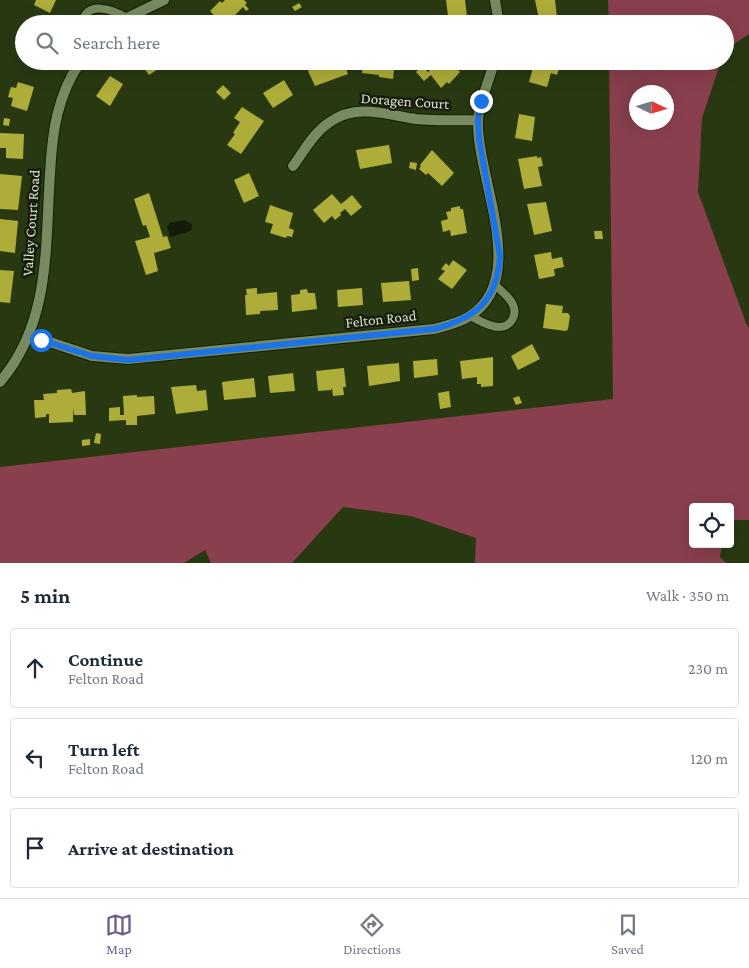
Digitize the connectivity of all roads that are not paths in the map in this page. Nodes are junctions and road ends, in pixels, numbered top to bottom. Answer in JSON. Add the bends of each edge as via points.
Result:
{"nodes":[{"id":1,"x":164,"y":0,"type":"edge"},
{"id":2,"x":495,"y":0,"type":"edge"},
{"id":3,"x":84,"y":15,"type":"edge"},
{"id":4,"x":118,"y":15,"type":"edge"},
{"id":5,"x":135,"y":15,"type":"edge"},
{"id":6,"x":498,"y":15,"type":"edge"},
{"id":7,"x":74,"y":70,"type":"edge"},
{"id":8,"x":491,"y":70,"type":"edge"},
{"id":9,"x":478,"y":120,"type":"junction"},
{"id":10,"x":293,"y":166,"type":"dead end"},
{"id":11,"x":495,"y":285,"type":"junction"},
{"id":12,"x":470,"y":316,"type":"junction"},
{"id":13,"x":29,"y":335,"type":"junction"},
{"id":14,"x":0,"y":382,"type":"edge"}],
"edges":[{"from":1,"to":5,"type":"street"},
{"from":2,"to":6,"type":"street"},
{"from":3,"to":4,"type":"lane","via":[[99,5],[113,9]]},
{"from":7,"to":13,"type":"street","name":"Valley Court Road","via":[[63,92],[52,141],[41,298]]},
{"from":8,"to":9,"type":"street","name":"Felton Road"},
{"from":9,"to":10,"type":"street","name":"Doragen Court","via":[[434,120],[358,111],[330,121]]},
{"from":9,"to":11,"type":"street","name":"Felton Road","via":[[500,256]]},
{"from":11,"to":12,"type":"street","name":"Felton Road","via":[[481,307]]},
{"from":11,"to":12,"type":"lane","via":[[512,303],[515,311],[511,322],[506,326],[491,326]]},
{"from":12,"to":13,"type":"street","name":"Felton Road","via":[[434,329],[128,360],[92,356]]},
{"from":13,"to":14,"type":"street","name":"Valley Court Road"}]}
